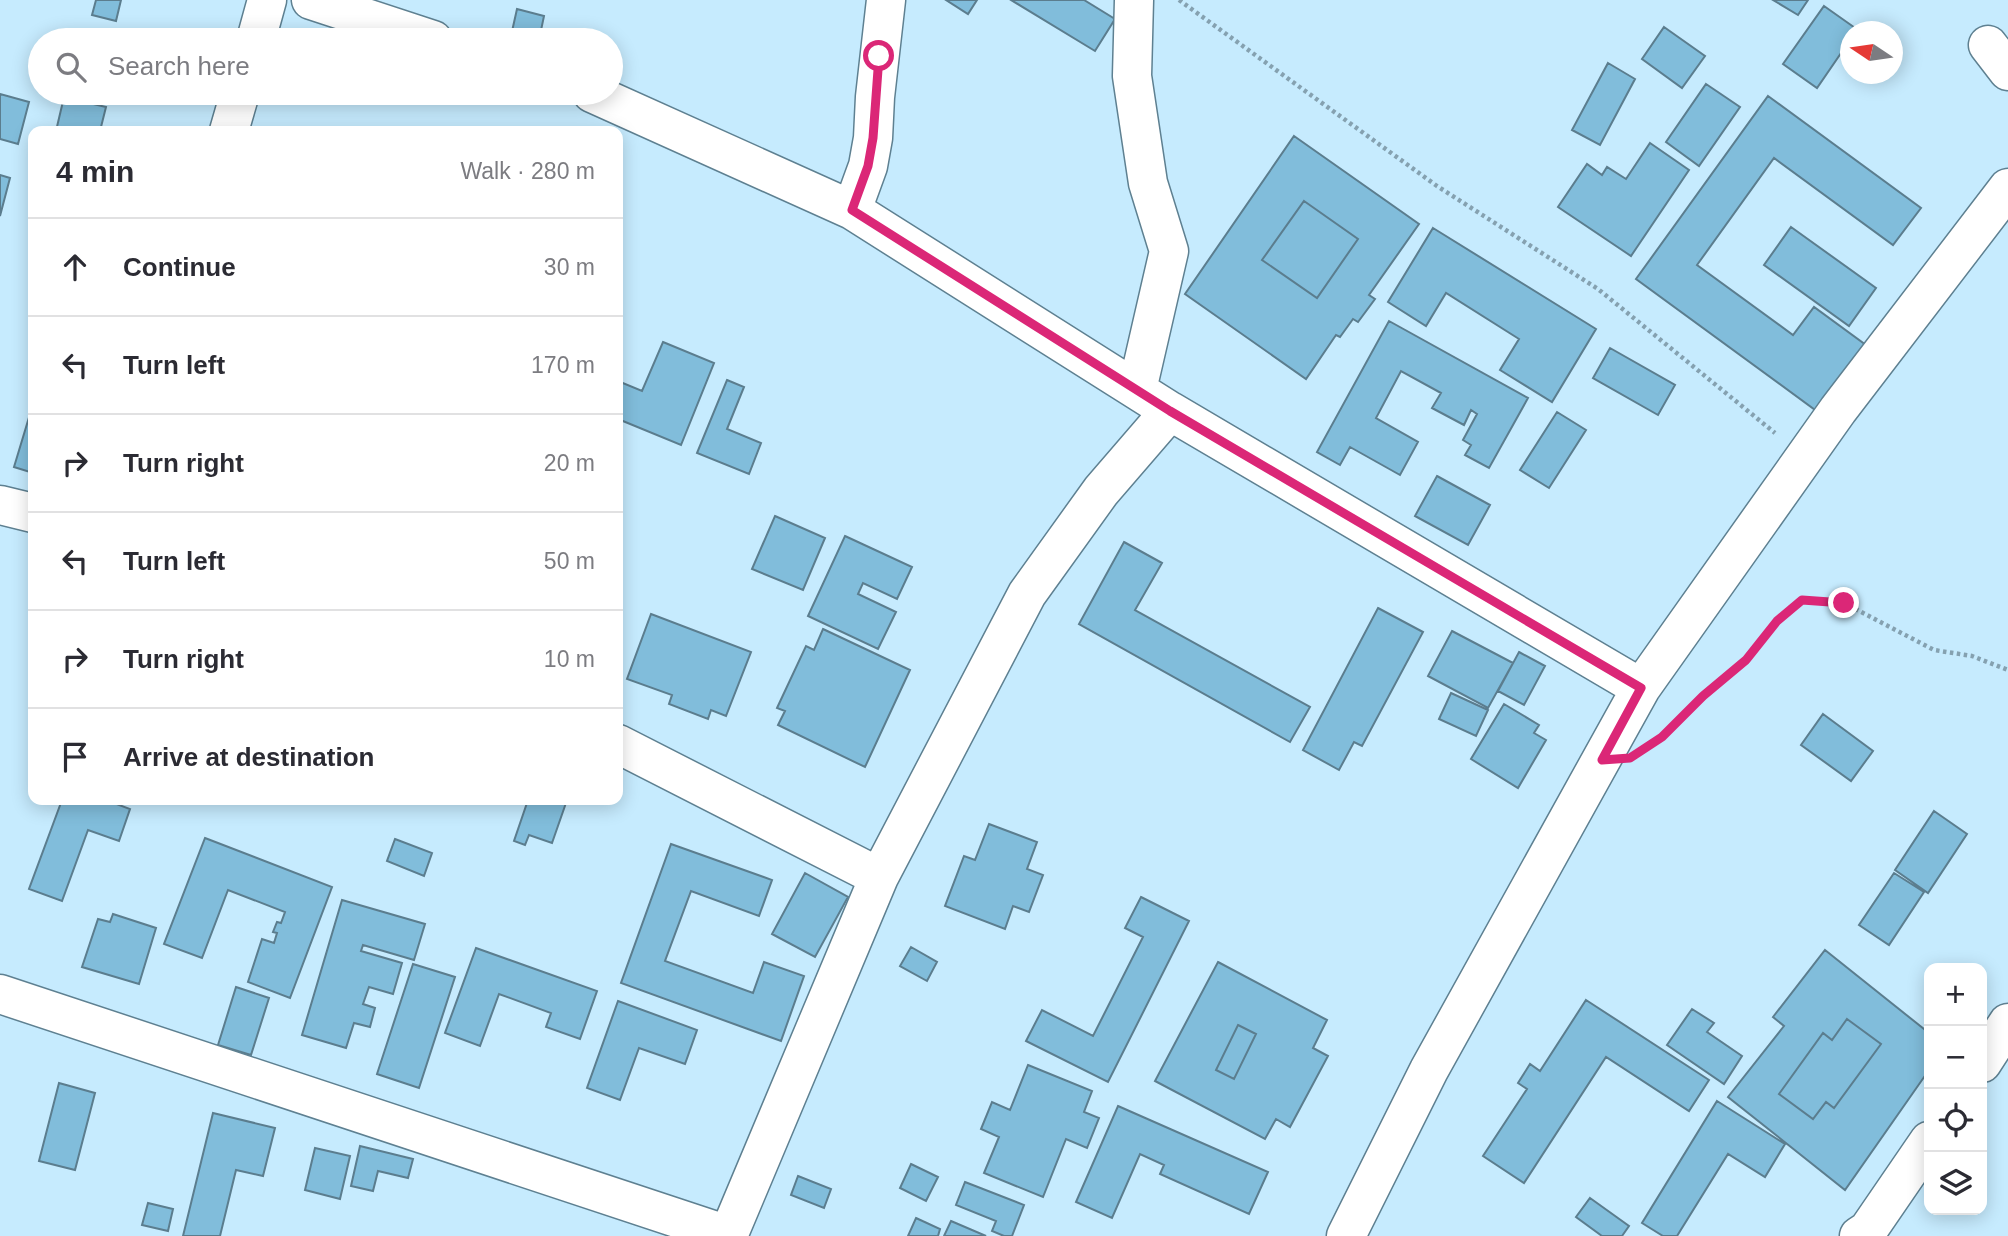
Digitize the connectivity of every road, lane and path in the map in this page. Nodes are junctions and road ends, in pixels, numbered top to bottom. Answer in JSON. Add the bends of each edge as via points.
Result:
{"nodes":[{"id":1,"x":267,"y":0,"type":"edge"},
{"id":2,"x":311,"y":0,"type":"edge"},
{"id":3,"x":886,"y":0,"type":"edge"},
{"id":4,"x":1134,"y":0,"type":"edge"},
{"id":5,"x":1179,"y":0,"type":"edge"},
{"id":6,"x":259,"y":28,"type":"edge"},
{"id":7,"x":396,"y":28,"type":"edge"},
{"id":8,"x":237,"y":105,"type":"edge"},
{"id":9,"x":619,"y":105,"type":"edge"},
{"id":10,"x":230,"y":126,"type":"edge"},
{"id":11,"x":2008,"y":188,"type":"edge"},
{"id":12,"x":852,"y":210,"type":"junction"},
{"id":13,"x":1137,"y":390,"type":"junction"},
{"id":14,"x":1170,"y":411,"type":"junction"},
{"id":15,"x":1804,"y":457,"type":"junction"},
{"id":16,"x":0,"y":505,"type":"edge"},
{"id":17,"x":28,"y":512,"type":"edge"},
{"id":18,"x":2008,"y":670,"type":"edge"},
{"id":19,"x":1641,"y":688,"type":"junction"},
{"id":20,"x":623,"y":747,"type":"edge"},
{"id":21,"x":1602,"y":760,"type":"junction"},
{"id":22,"x":878,"y":877,"type":"junction"},
{"id":23,"x":0,"y":994,"type":"edge"},
{"id":24,"x":2008,"y":1023,"type":"edge"},
{"id":25,"x":1987,"y":1055,"type":"edge"},
{"id":26,"x":1924,"y":1148,"type":"edge"},
{"id":27,"x":728,"y":1235,"type":"edge"},
{"id":28,"x":1346,"y":1236,"type":"edge"},
{"id":29,"x":1859,"y":1236,"type":"edge"}],
"edges":[{"from":1,"to":6,"type":"street"},
{"from":2,"to":7,"type":"street"},
{"from":3,"to":12,"type":"street","via":[[873,138]]},
{"from":4,"to":13,"type":"street","via":[[1132,76],[1148,183],[1169,251]]},
{"from":5,"to":15,"type":"path","via":[[1437,186],[1598,289]]},
{"from":8,"to":10,"type":"street"},
{"from":9,"to":12,"type":"street"},
{"from":11,"to":15,"type":"street"},
{"from":12,"to":13,"type":"street"},
{"from":13,"to":14,"type":"street"},
{"from":14,"to":19,"type":"street"},
{"from":14,"to":22,"type":"street","via":[[1101,491],[1027,594]]},
{"from":15,"to":19,"type":"street"},
{"from":16,"to":17,"type":"street"},
{"from":18,"to":21,"type":"path","via":[[1972,656],[1934,650],[1844,603],[1802,600],[1777,621],[1746,660],[1662,737],[1630,758]]},
{"from":19,"to":21,"type":"street"},
{"from":20,"to":22,"type":"street"},
{"from":21,"to":28,"type":"street","via":[[1429,1070]]},
{"from":22,"to":27,"type":"street"},
{"from":23,"to":27,"type":"street"},
{"from":24,"to":25,"type":"street"},
{"from":26,"to":29,"type":"street","via":[[1868,1230]]}]}
